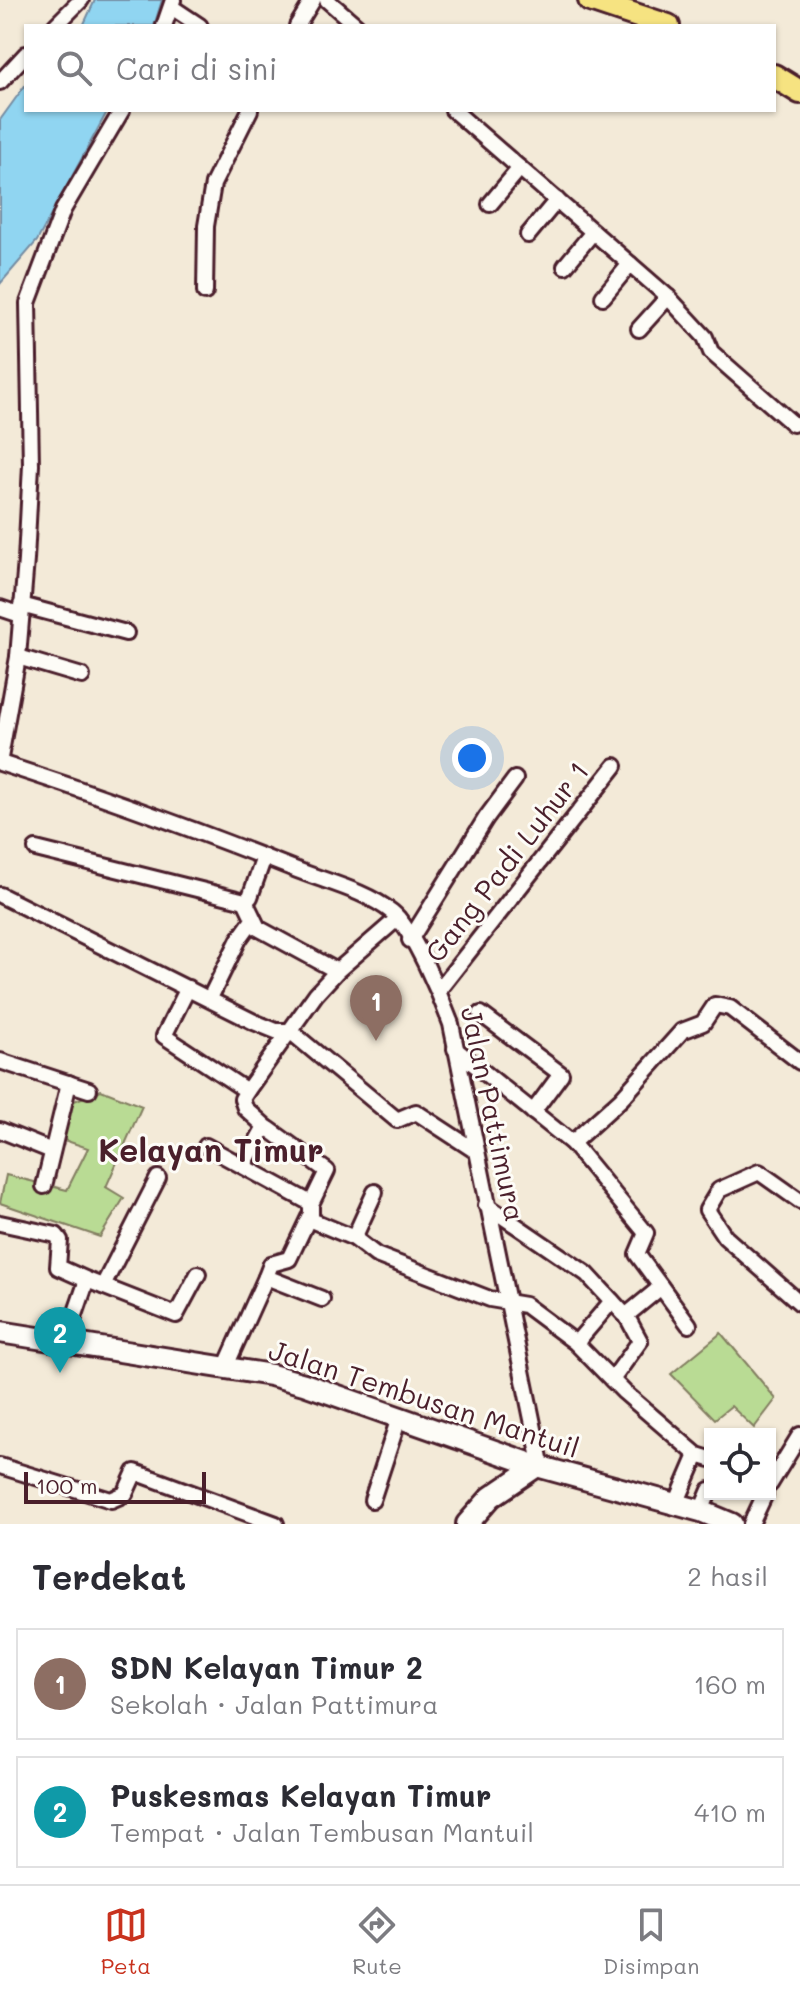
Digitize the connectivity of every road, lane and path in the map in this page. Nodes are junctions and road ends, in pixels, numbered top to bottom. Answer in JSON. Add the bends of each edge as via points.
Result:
{"nodes":[{"id":1,"x":81,"y":0,"type":"edge"},
{"id":2,"x":313,"y":0,"type":"edge"},
{"id":3,"x":327,"y":0,"type":"edge"},
{"id":4,"x":590,"y":0,"type":"edge"},
{"id":5,"x":173,"y":4,"type":"edge"},
{"id":6,"x":57,"y":24,"type":"edge"},
{"id":7,"x":165,"y":24,"type":"edge"},
{"id":8,"x":198,"y":24,"type":"edge"},
{"id":9,"x":298,"y":24,"type":"edge"},
{"id":10,"x":355,"y":24,"type":"edge"},
{"id":11,"x":662,"y":24,"type":"edge"},
{"id":12,"x":24,"y":56,"type":"edge"},
{"id":13,"x":776,"y":77,"type":"edge"},
{"id":14,"x":0,"y":82,"type":"edge"},
{"id":15,"x":800,"y":92,"type":"edge"},
{"id":16,"x":121,"y":112,"type":"edge"},
{"id":17,"x":249,"y":112,"type":"edge"},
{"id":18,"x":455,"y":112,"type":"edge"},
{"id":19,"x":520,"y":168,"type":"junction"},
{"id":20,"x":557,"y":200,"type":"junction"},
{"id":21,"x":490,"y":204,"type":"dead end"},
{"id":22,"x":593,"y":232,"type":"junction"},
{"id":23,"x":528,"y":235,"type":"dead end"},
{"id":24,"x":630,"y":264,"type":"junction"},
{"id":25,"x":565,"y":266,"type":"dead end"},
{"id":26,"x":205,"y":292,"type":"dead end"},
{"id":27,"x":603,"y":297,"type":"dead end"},
{"id":28,"x":668,"y":297,"type":"junction"},
{"id":29,"x":639,"y":329,"type":"dead end"},
{"id":30,"x":793,"y":424,"type":"dead end"},
{"id":31,"x":0,"y":608,"type":"edge"},
{"id":32,"x":21,"y":610,"type":"junction"},
{"id":33,"x":126,"y":633,"type":"dead end"},
{"id":34,"x":18,"y":657,"type":"junction"},
{"id":35,"x":82,"y":676,"type":"dead end"},
{"id":36,"x":0,"y":760,"type":"edge"},
{"id":37,"x":615,"y":766,"type":"dead end"},
{"id":38,"x":515,"y":779,"type":"dead end"},
{"id":39,"x":36,"y":849,"type":"dead end"},
{"id":40,"x":264,"y":857,"type":"junction"},
{"id":41,"x":0,"y":895,"type":"edge"},
{"id":42,"x":245,"y":901,"type":"junction"},
{"id":43,"x":398,"y":918,"type":"junction"},
{"id":44,"x":252,"y":921,"type":"junction"},
{"id":45,"x":410,"y":940,"type":"junction"},
{"id":46,"x":337,"y":971,"type":"junction"},
{"id":47,"x":188,"y":988,"type":"junction"},
{"id":48,"x":438,"y":991,"type":"junction"},
{"id":49,"x":210,"y":998,"type":"junction"},
{"id":50,"x":481,"y":1014,"type":"dead end"},
{"id":51,"x":290,"y":1031,"type":"junction"},
{"id":52,"x":455,"y":1049,"type":"junction"},
{"id":53,"x":0,"y":1061,"type":"edge"},
{"id":54,"x":800,"y":1062,"type":"edge"},
{"id":55,"x":69,"y":1083,"type":"junction"},
{"id":56,"x":89,"y":1090,"type":"dead end"},
{"id":57,"x":247,"y":1091,"type":"junction"},
{"id":58,"x":533,"y":1112,"type":"junction"},
{"id":59,"x":267,"y":1128,"type":"junction"},
{"id":60,"x":0,"y":1130,"type":"edge"},
{"id":61,"x":572,"y":1143,"type":"junction"},
{"id":62,"x":206,"y":1146,"type":"dead end"},
{"id":63,"x":474,"y":1150,"type":"junction"},
{"id":64,"x":52,"y":1151,"type":"junction"},
{"id":65,"x":243,"y":1166,"type":"junction"},
{"id":66,"x":158,"y":1178,"type":"dead end"},
{"id":67,"x":44,"y":1186,"type":"dead end"},
{"id":68,"x":375,"y":1192,"type":"dead end"},
{"id":69,"x":800,"y":1201,"type":"edge"},
{"id":70,"x":486,"y":1205,"type":"junction"},
{"id":71,"x":310,"y":1210,"type":"junction"},
{"id":72,"x":0,"y":1223,"type":"edge"},
{"id":73,"x":354,"y":1238,"type":"junction"},
{"id":74,"x":198,"y":1274,"type":"dead end"},
{"id":75,"x":266,"y":1277,"type":"junction"},
{"id":76,"x":87,"y":1280,"type":"junction"},
{"id":77,"x":103,"y":1286,"type":"junction"},
{"id":78,"x":661,"y":1287,"type":"junction"},
{"id":79,"x":322,"y":1299,"type":"dead end"},
{"id":80,"x":612,"y":1301,"type":"junction"},
{"id":81,"x":506,"y":1302,"type":"junction"},
{"id":82,"x":800,"y":1303,"type":"edge"},
{"id":83,"x":626,"y":1315,"type":"junction"},
{"id":84,"x":689,"y":1325,"type":"dead end"},
{"id":85,"x":0,"y":1332,"type":"edge"},
{"id":86,"x":576,"y":1343,"type":"junction"},
{"id":87,"x":65,"y":1344,"type":"junction"},
{"id":88,"x":225,"y":1368,"type":"junction"},
{"id":89,"x":612,"y":1380,"type":"junction"},
{"id":90,"x":400,"y":1415,"type":"junction"},
{"id":91,"x":800,"y":1435,"type":"edge"},
{"id":92,"x":703,"y":1457,"type":"edge"},
{"id":93,"x":0,"y":1466,"type":"edge"},
{"id":94,"x":539,"y":1467,"type":"junction"},
{"id":95,"x":776,"y":1474,"type":"edge"},
{"id":96,"x":372,"y":1500,"type":"dead end"},
{"id":97,"x":706,"y":1500,"type":"edge"},
{"id":98,"x":762,"y":1500,"type":"edge"},
{"id":99,"x":676,"y":1504,"type":"junction"},
{"id":100,"x":701,"y":1511,"type":"junction"},
{"id":101,"x":276,"y":1524,"type":"edge"},
{"id":102,"x":467,"y":1524,"type":"edge"},
{"id":103,"x":732,"y":1524,"type":"edge"},
{"id":104,"x":751,"y":1524,"type":"edge"}],
"edges":[{"from":1,"to":6,"type":"street"},
{"from":2,"to":9,"type":"street"},
{"from":3,"to":10,"type":"street"},
{"from":4,"to":11,"type":"main road"},
{"from":5,"to":7,"type":"street"},
{"from":5,"to":8,"type":"street"},
{"from":12,"to":14,"type":"street"},
{"from":13,"to":15,"type":"main road"},
{"from":16,"to":32,"type":"street","via":[[63,210],[28,303],[31,465]]},
{"from":17,"to":26,"type":"street","via":[[213,184]]},
{"from":18,"to":19,"type":"street"},
{"from":19,"to":20,"type":"street"},
{"from":19,"to":21,"type":"street"},
{"from":20,"to":22,"type":"street"},
{"from":20,"to":23,"type":"street"},
{"from":22,"to":24,"type":"street"},
{"from":22,"to":25,"type":"street"},
{"from":24,"to":27,"type":"street"},
{"from":24,"to":28,"type":"street"},
{"from":28,"to":29,"type":"street"},
{"from":28,"to":30,"type":"street","via":[[705,337],[711,352]]},
{"from":31,"to":32,"type":"street"},
{"from":32,"to":33,"type":"street"},
{"from":32,"to":34,"type":"street"},
{"from":34,"to":35,"type":"street"},
{"from":34,"to":36,"type":"street"},
{"from":36,"to":40,"type":"street"},
{"from":37,"to":48,"type":"street","name":"Gang Padi Luhur 1"},
{"from":38,"to":45,"type":"street"},
{"from":39,"to":42,"type":"street"},
{"from":40,"to":42,"type":"street"},
{"from":40,"to":43,"type":"street","via":[[375,902]]},
{"from":41,"to":47,"type":"street"},
{"from":42,"to":44,"type":"street"},
{"from":43,"to":45,"type":"street","name":"Jalan Pattimura"},
{"from":43,"to":46,"type":"street"},
{"from":44,"to":46,"type":"street"},
{"from":44,"to":49,"type":"street"},
{"from":45,"to":48,"type":"street","name":"Jalan Pattimura"},
{"from":46,"to":51,"type":"street"},
{"from":47,"to":49,"type":"street"},
{"from":47,"to":57,"type":"street","via":[[164,1036]]},
{"from":48,"to":52,"type":"street","name":"Jalan Pattimura"},
{"from":49,"to":51,"type":"street","via":[[254,1022]]},
{"from":50,"to":58,"type":"street","via":[[561,1074]]},
{"from":51,"to":57,"type":"street"},
{"from":51,"to":63,"type":"street","via":[[397,1120],[416,1112]]},
{"from":52,"to":58,"type":"street"},
{"from":52,"to":63,"type":"street","name":"Jalan Pattimura"},
{"from":53,"to":55,"type":"street"},
{"from":54,"to":61,"type":"street","via":[[730,1008],[715,1005],[703,1023],[682,1031],[621,1099]]},
{"from":55,"to":56,"type":"street"},
{"from":55,"to":64,"type":"street"},
{"from":57,"to":59,"type":"street","via":[[242,1099],[245,1108]]},
{"from":58,"to":61,"type":"street"},
{"from":59,"to":65,"type":"street"},
{"from":59,"to":71,"type":"street","via":[[325,1168],[326,1178]]},
{"from":60,"to":64,"type":"street"},
{"from":61,"to":78,"type":"street","via":[[646,1233],[636,1250]]},
{"from":62,"to":65,"type":"street"},
{"from":63,"to":70,"type":"street","name":"Jalan Pattimura"},
{"from":64,"to":67,"type":"street"},
{"from":65,"to":71,"type":"street"},
{"from":66,"to":77,"type":"street"},
{"from":68,"to":73,"type":"street"},
{"from":69,"to":82,"type":"street","via":[[759,1172],[719,1190],[707,1210],[725,1237]]},
{"from":70,"to":80,"type":"street","via":[[587,1274]]},
{"from":70,"to":81,"type":"street","name":"Jalan Pattimura"},
{"from":71,"to":73,"type":"street"},
{"from":71,"to":75,"type":"street","via":[[289,1259],[271,1264]]},
{"from":72,"to":76,"type":"street","via":[[56,1235],[58,1267]]},
{"from":73,"to":81,"type":"street","via":[[376,1255]]},
{"from":74,"to":77,"type":"street","via":[[176,1315]]},
{"from":75,"to":79,"type":"street"},
{"from":75,"to":88,"type":"street"},
{"from":76,"to":77,"type":"street"},
{"from":76,"to":87,"type":"street"},
{"from":78,"to":83,"type":"street"},
{"from":78,"to":84,"type":"street"},
{"from":80,"to":83,"type":"street"},
{"from":80,"to":86,"type":"street"},
{"from":81,"to":86,"type":"street","via":[[525,1305]]},
{"from":81,"to":94,"type":"street","name":"Jalan Pattimura"},
{"from":83,"to":89,"type":"street","via":[[640,1341]]},
{"from":85,"to":87,"type":"street","name":"Jalan Tembusan Mantuil"},
{"from":86,"to":89,"type":"street"},
{"from":87,"to":88,"type":"street","name":"Jalan Tembusan Mantuil"},
{"from":88,"to":90,"type":"street","name":"Jalan Tembusan Mantuil","via":[[304,1384]]},
{"from":89,"to":92,"type":"street"},
{"from":90,"to":94,"type":"street","name":"Jalan Tembusan Mantuil"},
{"from":90,"to":96,"type":"street"},
{"from":91,"to":95,"type":"street"},
{"from":92,"to":99,"type":"street"},
{"from":93,"to":101,"type":"street","via":[[111,1500],[125,1494],[135,1472]]},
{"from":94,"to":99,"type":"street","name":"Jalan Tembusan Mantuil"},
{"from":94,"to":102,"type":"street","via":[[491,1497]]},
{"from":97,"to":100,"type":"street"},
{"from":98,"to":104,"type":"street"},
{"from":99,"to":100,"type":"street","name":"Jalan Tembusan Mantuil"},
{"from":100,"to":103,"type":"street","name":"Jalan Tembusan Mantuil"}]}
